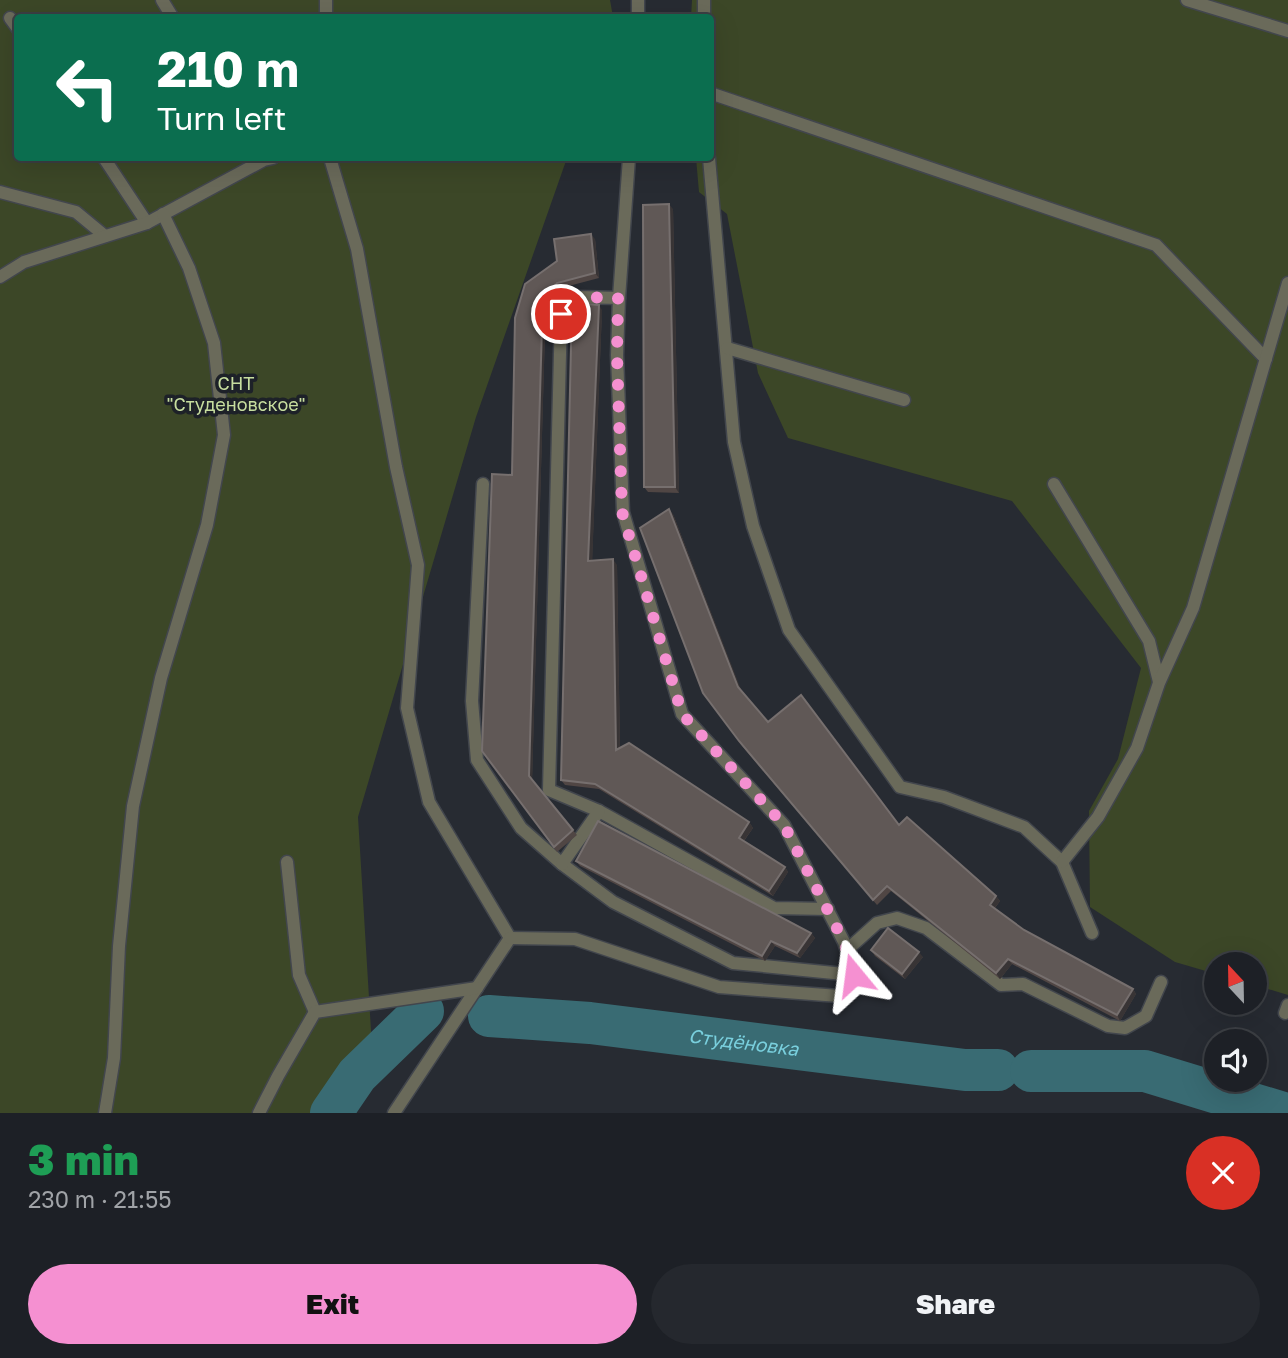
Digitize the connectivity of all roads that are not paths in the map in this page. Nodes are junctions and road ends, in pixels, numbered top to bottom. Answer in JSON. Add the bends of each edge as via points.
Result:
{"nodes":[{"id":1,"x":1187,"y":0,"type":"edge"},
{"id":2,"x":10,"y":18,"type":"dead end"},
{"id":3,"x":14,"y":24,"type":"edge"},
{"id":4,"x":1288,"y":31,"type":"edge"},
{"id":5,"x":714,"y":94,"type":"edge"},
{"id":6,"x":106,"y":161,"type":"edge"},
{"id":7,"x":261,"y":161,"type":"edge"},
{"id":8,"x":331,"y":161,"type":"edge"},
{"id":9,"x":629,"y":161,"type":"edge"},
{"id":10,"x":709,"y":161,"type":"edge"},
{"id":11,"x":0,"y":192,"type":"edge"},
{"id":12,"x":163,"y":214,"type":"junction"},
{"id":13,"x":148,"y":223,"type":"junction"},
{"id":14,"x":105,"y":236,"type":"junction"},
{"id":15,"x":0,"y":277,"type":"edge"},
{"id":16,"x":1288,"y":282,"type":"edge"},
{"id":17,"x":618,"y":298,"type":"junction"},
{"id":18,"x":727,"y":348,"type":"junction"},
{"id":19,"x":1266,"y":359,"type":"junction"},
{"id":20,"x":904,"y":400,"type":"dead end"},
{"id":21,"x":483,"y":484,"type":"dead end"},
{"id":22,"x":1054,"y":484,"type":"dead end"},
{"id":23,"x":1159,"y":683,"type":"junction"},
{"id":24,"x":599,"y":811,"type":"junction"},
{"id":25,"x":286,"y":862,"type":"dead end"},
{"id":26,"x":1062,"y":862,"type":"junction"},
{"id":27,"x":562,"y":864,"type":"junction"},
{"id":28,"x":828,"y":909,"type":"junction"},
{"id":29,"x":1092,"y":933,"type":"dead end"},
{"id":30,"x":510,"y":938,"type":"junction"},
{"id":31,"x":847,"y":950,"type":"junction"},
{"id":32,"x":854,"y":975,"type":"junction"},
{"id":33,"x":1161,"y":982,"type":"dead end"},
{"id":34,"x":477,"y":988,"type":"junction"},
{"id":35,"x":316,"y":1012,"type":"junction"},
{"id":36,"x":105,"y":1113,"type":"edge"},
{"id":37,"x":259,"y":1113,"type":"edge"},
{"id":38,"x":394,"y":1113,"type":"edge"}],
"edges":[{"from":1,"to":4,"type":"lane"},
{"from":2,"to":3,"type":"lane"},
{"from":5,"to":19,"type":"lane","via":[[1156,245]]},
{"from":6,"to":13,"type":"lane"},
{"from":7,"to":12,"type":"lane"},
{"from":8,"to":30,"type":"lane","via":[[357,249],[418,565],[407,708],[429,803]]},
{"from":9,"to":17,"type":"lane"},
{"from":10,"to":18,"type":"lane"},
{"from":11,"to":14,"type":"lane","via":[[76,212]]},
{"from":12,"to":13,"type":"lane"},
{"from":12,"to":36,"type":"lane","via":[[189,268],[215,343],[224,435],[206,524],[161,678],[134,806],[119,946],[114,1058]]},
{"from":13,"to":14,"type":"lane"},
{"from":14,"to":15,"type":"lane","via":[[24,262]]},
{"from":16,"to":19,"type":"lane"},
{"from":17,"to":24,"type":"lane","via":[[577,297],[561,314],[550,790]]},
{"from":17,"to":28,"type":"lane","via":[[622,512],[682,714],[784,825]]},
{"from":18,"to":20,"type":"lane"},
{"from":18,"to":26,"type":"lane","via":[[737,454],[753,526],[789,630],[900,787],[944,797],[1024,827]]},
{"from":19,"to":23,"type":"lane","via":[[1193,608]]},
{"from":21,"to":27,"type":"lane","via":[[471,701],[477,760],[521,828]]},
{"from":22,"to":23,"type":"lane","via":[[1149,641]]},
{"from":23,"to":26,"type":"lane","via":[[1137,748],[1098,817]]},
{"from":24,"to":27,"type":"lane"},
{"from":24,"to":28,"type":"lane","via":[[774,908]]},
{"from":25,"to":35,"type":"lane","via":[[299,975]]},
{"from":26,"to":29,"type":"lane"},
{"from":27,"to":32,"type":"lane","via":[[613,902],[733,963]]},
{"from":28,"to":31,"type":"lane"},
{"from":30,"to":32,"type":"lane","via":[[575,939],[719,988],[839,996],[856,981]]},
{"from":30,"to":34,"type":"lane"},
{"from":31,"to":32,"type":"lane"},
{"from":31,"to":33,"type":"lane","via":[[877,923],[897,918],[926,928],[1001,985],[1023,984],[1108,1026],[1125,1028],[1146,1016]]},
{"from":34,"to":35,"type":"lane"},
{"from":34,"to":38,"type":"lane"},
{"from":35,"to":37,"type":"lane"}]}
